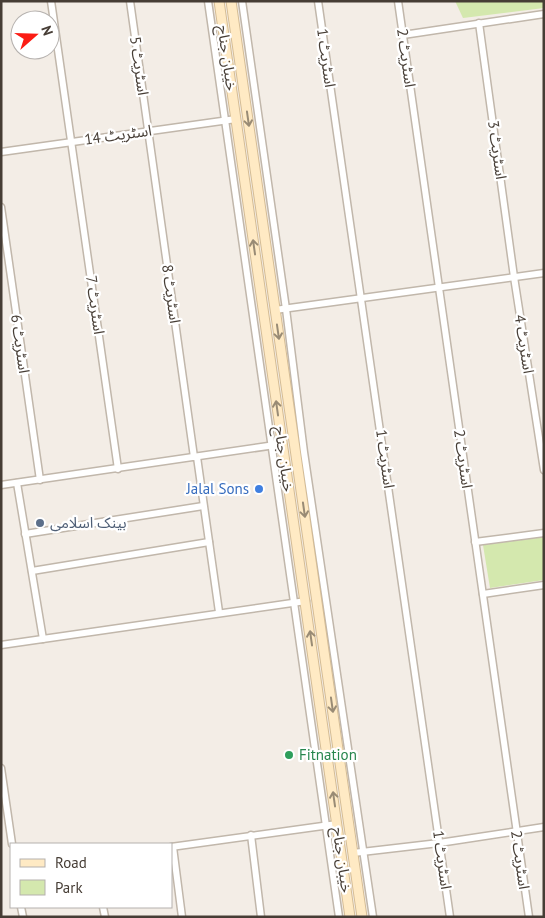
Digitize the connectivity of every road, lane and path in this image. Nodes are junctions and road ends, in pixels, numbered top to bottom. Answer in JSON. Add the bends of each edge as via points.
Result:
{"nodes":[{"id":1,"x":51,"y":1,"type":"edge"},
{"id":2,"x":130,"y":1,"type":"edge"},
{"id":3,"x":208,"y":1,"type":"edge"},
{"id":4,"x":219,"y":1,"type":"edge"},
{"id":5,"x":231,"y":1,"type":"edge"},
{"id":6,"x":242,"y":1,"type":"edge"},
{"id":7,"x":318,"y":1,"type":"edge"},
{"id":8,"x":398,"y":1,"type":"edge"},
{"id":9,"x":544,"y":14,"type":"edge"},
{"id":10,"x":479,"y":24,"type":"junction"},
{"id":11,"x":402,"y":35,"type":"junction"},
{"id":12,"x":236,"y":119,"type":"junction"},
{"id":13,"x":225,"y":120,"type":"junction"},
{"id":14,"x":148,"y":131,"type":"junction"},
{"id":15,"x":71,"y":142,"type":"junction"},
{"id":16,"x":1,"y":152,"type":"edge"},
{"id":17,"x":1,"y":207,"type":"edge"},
{"id":18,"x":544,"y":273,"type":"edge"},
{"id":19,"x":514,"y":277,"type":"junction"},
{"id":20,"x":438,"y":288,"type":"junction"},
{"id":21,"x":362,"y":299,"type":"junction"},
{"id":22,"x":286,"y":309,"type":"junction"},
{"id":23,"x":275,"y":310,"type":"junction"},
{"id":24,"x":282,"y":444,"type":"junction"},
{"id":25,"x":272,"y":446,"type":"junction"},
{"id":26,"x":196,"y":457,"type":"junction"},
{"id":27,"x":118,"y":469,"type":"junction"},
{"id":28,"x":544,"y":470,"type":"edge"},
{"id":29,"x":40,"y":480,"type":"junction"},
{"id":30,"x":17,"y":483,"type":"junction"},
{"id":31,"x":1,"y":485,"type":"edge"},
{"id":32,"x":203,"y":506,"type":"junction"},
{"id":33,"x":544,"y":532,"type":"edge"},
{"id":34,"x":25,"y":534,"type":"junction"},
{"id":35,"x":208,"y":542,"type":"junction"},
{"id":36,"x":475,"y":542,"type":"junction"},
{"id":37,"x":32,"y":571,"type":"junction"},
{"id":38,"x":544,"y":585,"type":"edge"},
{"id":39,"x":483,"y":594,"type":"junction"},
{"id":40,"x":306,"y":601,"type":"junction"},
{"id":41,"x":294,"y":603,"type":"junction"},
{"id":42,"x":219,"y":612,"type":"junction"},
{"id":43,"x":43,"y":639,"type":"junction"},
{"id":44,"x":1,"y":645,"type":"edge"},
{"id":45,"x":1,"y":768,"type":"edge"},
{"id":46,"x":337,"y":824,"type":"junction"},
{"id":47,"x":326,"y":825,"type":"junction"},
{"id":48,"x":544,"y":827,"type":"edge"},
{"id":49,"x":516,"y":831,"type":"junction"},
{"id":50,"x":251,"y":836,"type":"junction"},
{"id":51,"x":12,"y":843,"type":"edge"},
{"id":52,"x":440,"y":843,"type":"junction"},
{"id":53,"x":172,"y":847,"type":"edge"},
{"id":54,"x":363,"y":852,"type":"junction"},
{"id":55,"x":353,"y":853,"type":"junction"},
{"id":56,"x":182,"y":917,"type":"edge"},
{"id":57,"x":261,"y":917,"type":"edge"},
{"id":58,"x":340,"y":917,"type":"edge"},
{"id":59,"x":350,"y":917,"type":"edge"},
{"id":60,"x":362,"y":917,"type":"edge"},
{"id":61,"x":373,"y":917,"type":"edge"},
{"id":62,"x":450,"y":917,"type":"edge"},
{"id":63,"x":529,"y":917,"type":"edge"}],
"edges":[{"from":1,"to":15,"type":"street"},
{"from":2,"to":14,"type":"street","name":"اسٹریٹ 5"},
{"from":3,"to":13,"type":"street"},
{"from":4,"to":12,"type":"main road","name":"خیبان جناح"},
{"from":5,"to":23,"type":"main road","name":"خیبان جناح","one_way":true},
{"from":6,"to":22,"type":"street"},
{"from":7,"to":21,"type":"street","name":"اسٹریٹ 1"},
{"from":8,"to":11,"type":"street","name":"اسٹریٹ 2"},
{"from":9,"to":10,"type":"street"},
{"from":10,"to":11,"type":"street"},
{"from":10,"to":19,"type":"street","name":"اسٹریٹ 3"},
{"from":11,"to":20,"type":"street","name":"اسٹریٹ 2"},
{"from":12,"to":13,"type":"street","name":"اسٹریٹ 14"},
{"from":24,"to":12,"type":"main road","name":"خیبان جناح","one_way":true},
{"from":13,"to":14,"type":"street","name":"اسٹریٹ 14"},
{"from":13,"to":25,"type":"street"},
{"from":14,"to":15,"type":"street","name":"اسٹریٹ 14"},
{"from":14,"to":26,"type":"street","name":"اسٹریٹ 8"},
{"from":15,"to":16,"type":"street","name":"اسٹریٹ 14"},
{"from":15,"to":27,"type":"street","name":"اسٹریٹ 7"},
{"from":17,"to":29,"type":"street","name":"اسٹریٹ 6"},
{"from":18,"to":19,"type":"street"},
{"from":19,"to":20,"type":"street"},
{"from":19,"to":28,"type":"street","name":"اسٹریٹ 4"},
{"from":20,"to":21,"type":"street"},
{"from":20,"to":36,"type":"street","name":"اسٹریٹ 2"},
{"from":21,"to":22,"type":"street"},
{"from":21,"to":52,"type":"street","name":"اسٹریٹ 1"},
{"from":22,"to":23,"type":"street"},
{"from":22,"to":54,"type":"street"},
{"from":23,"to":55,"type":"main road","name":"خیبان جناح","one_way":true},
{"from":24,"to":25,"type":"street"},
{"from":24,"to":40,"type":"main road","name":"خیبان جناح"},
{"from":25,"to":26,"type":"street"},
{"from":25,"to":41,"type":"street"},
{"from":26,"to":27,"type":"street"},
{"from":26,"to":32,"type":"street","name":"اسٹریٹ 8"},
{"from":27,"to":29,"type":"street"},
{"from":29,"to":30,"type":"street"},
{"from":30,"to":31,"type":"street"},
{"from":30,"to":34,"type":"street"},
{"from":32,"to":34,"type":"street"},
{"from":32,"to":35,"type":"street","name":"اسٹریٹ 8"},
{"from":33,"to":36,"type":"street"},
{"from":34,"to":37,"type":"street"},
{"from":35,"to":37,"type":"street"},
{"from":35,"to":42,"type":"street","name":"اسٹریٹ 8"},
{"from":36,"to":39,"type":"street","name":"اسٹریٹ 2"},
{"from":37,"to":43,"type":"street"},
{"from":38,"to":39,"type":"street"},
{"from":39,"to":49,"type":"street","name":"اسٹریٹ 2"},
{"from":40,"to":41,"type":"street"},
{"from":46,"to":40,"type":"main road","name":"خیبان جناح","one_way":true},
{"from":41,"to":42,"type":"street"},
{"from":41,"to":47,"type":"street"},
{"from":42,"to":43,"type":"street"},
{"from":43,"to":44,"type":"street"},
{"from":45,"to":51,"type":"street"},
{"from":46,"to":47,"type":"street"},
{"from":46,"to":59,"type":"main road","name":"خیبان جناح"},
{"from":47,"to":50,"type":"street"},
{"from":47,"to":58,"type":"street"},
{"from":48,"to":49,"type":"street"},
{"from":49,"to":52,"type":"street"},
{"from":49,"to":63,"type":"street","name":"اسٹریٹ 2"},
{"from":50,"to":53,"type":"street"},
{"from":50,"to":57,"type":"street"},
{"from":52,"to":54,"type":"street"},
{"from":52,"to":62,"type":"street","name":"اسٹریٹ 1"},
{"from":53,"to":56,"type":"street"},
{"from":54,"to":55,"type":"street"},
{"from":54,"to":61,"type":"street"},
{"from":55,"to":60,"type":"main road","name":"خیبان جناح"}]}
